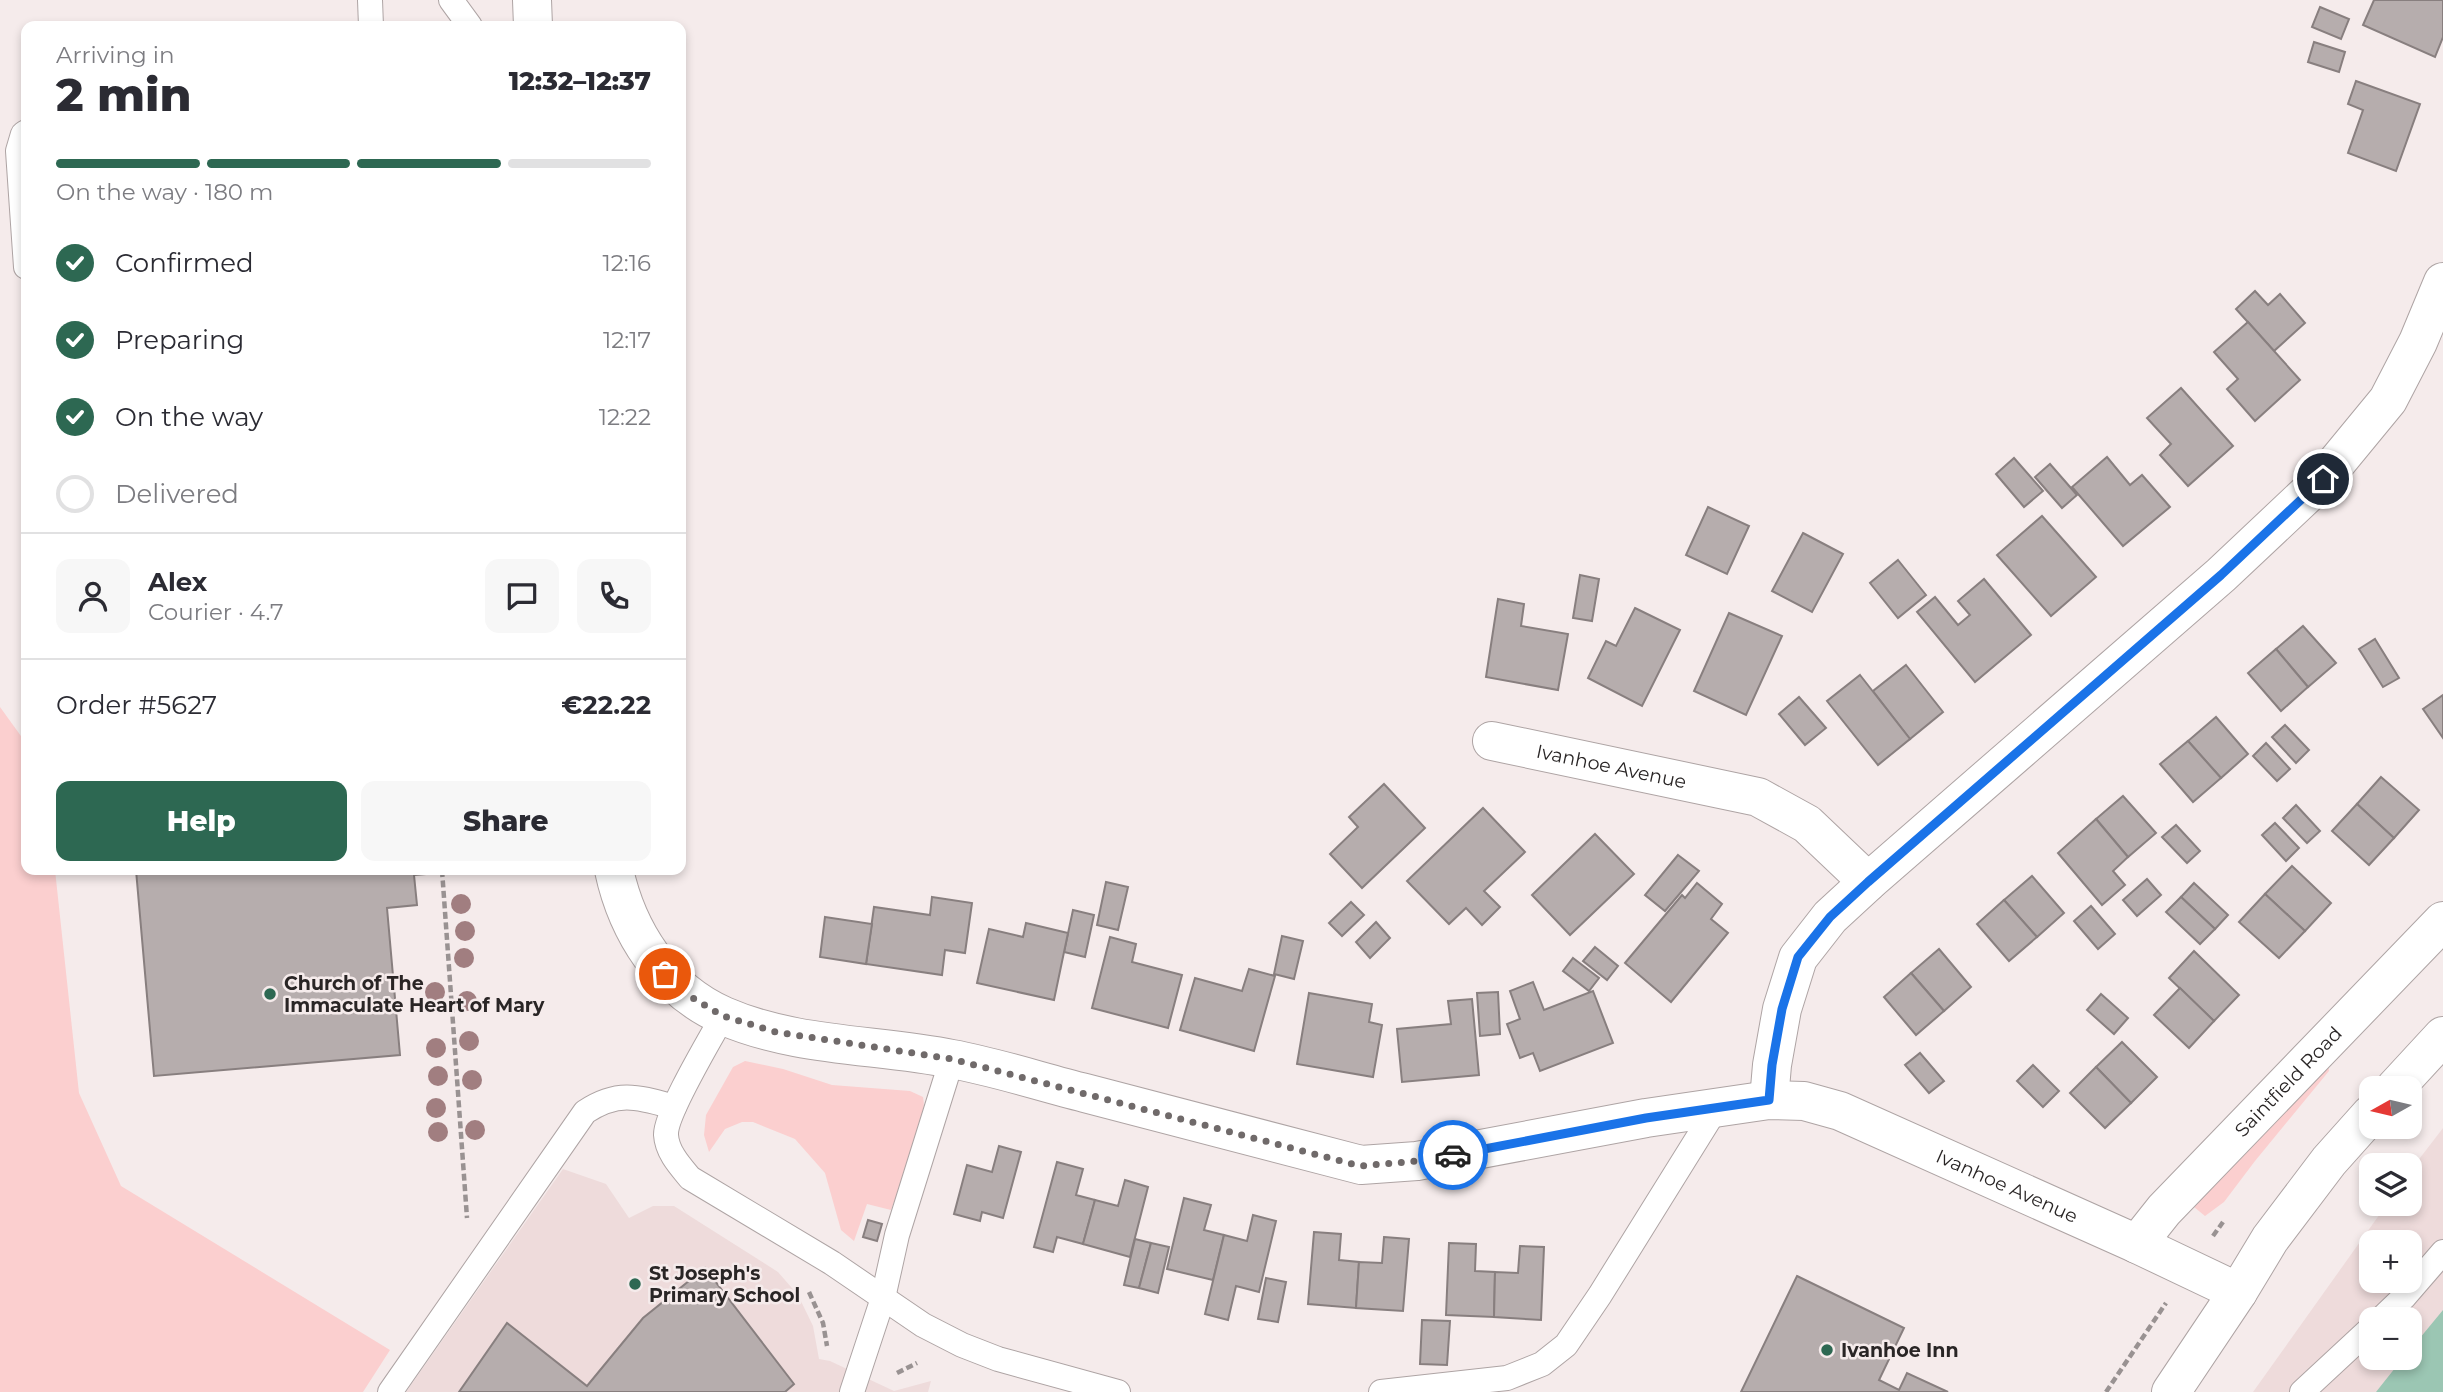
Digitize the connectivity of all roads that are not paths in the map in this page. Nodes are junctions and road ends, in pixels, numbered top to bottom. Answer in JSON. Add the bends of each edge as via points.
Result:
{"nodes":[{"id":1,"x":370,"y":0,"type":"edge"},
{"id":2,"x":451,"y":0,"type":"edge"},
{"id":3,"x":532,"y":0,"type":"edge"},
{"id":4,"x":371,"y":21,"type":"edge"},
{"id":5,"x":466,"y":21,"type":"edge"},
{"id":6,"x":533,"y":21,"type":"edge"},
{"id":7,"x":21,"y":141,"type":"edge"},
{"id":8,"x":21,"y":194,"type":"edge"},
{"id":9,"x":2443,"y":282,"type":"edge"},
{"id":10,"x":1492,"y":741,"type":"dead end"},
{"id":11,"x":615,"y":875,"type":"edge"},
{"id":12,"x":1868,"y":882,"type":"junction"},
{"id":13,"x":2443,"y":921,"type":"edge"},
{"id":14,"x":723,"y":1016,"type":"junction"},
{"id":15,"x":2443,"y":1036,"type":"edge"},
{"id":16,"x":952,"y":1059,"type":"junction"},
{"id":17,"x":2406,"y":1076,"type":"edge"},
{"id":18,"x":1769,"y":1100,"type":"junction"},
{"id":19,"x":1717,"y":1107,"type":"junction"},
{"id":20,"x":674,"y":1108,"type":"junction"},
{"id":21,"x":2359,"y":1127,"type":"edge"},
{"id":22,"x":2137,"y":1244,"type":"junction"},
{"id":23,"x":2443,"y":1252,"type":"edge"},
{"id":24,"x":2238,"y":1292,"type":"junction"},
{"id":25,"x":883,"y":1298,"type":"junction"},
{"id":26,"x":2394,"y":1307,"type":"edge"},
{"id":27,"x":2359,"y":1339,"type":"edge"},
{"id":28,"x":390,"y":1392,"type":"edge"},
{"id":29,"x":852,"y":1392,"type":"edge"},
{"id":30,"x":1118,"y":1392,"type":"edge"},
{"id":31,"x":1381,"y":1392,"type":"edge"},
{"id":32,"x":2171,"y":1392,"type":"edge"},
{"id":33,"x":2302,"y":1392,"type":"edge"}],
"edges":[{"from":1,"to":4,"type":"lane"},
{"from":2,"to":5,"type":"lane"},
{"from":3,"to":6,"type":"main road"},
{"from":7,"to":8,"type":"lane"},
{"from":9,"to":12,"type":"main road","via":[[2388,400],[2323,479],[2221,575]]},
{"from":10,"to":12,"type":"main road","name":"Ivanhoe Avenue","via":[[1758,797],[1807,824]]},
{"from":11,"to":14,"type":"main road","name":"Ivanhoe Avenue","via":[[637,936],[665,974]]},
{"from":12,"to":18,"type":"main road","via":[[1830,917],[1798,957],[1782,1009]]},
{"from":13,"to":22,"type":"main road","name":"Saintfield Road","via":[[2164,1210]]},
{"from":14,"to":16,"type":"main road","name":"Ivanhoe Avenue","via":[[776,1032]]},
{"from":14,"to":20,"type":"lane"},
{"from":15,"to":17,"type":"main road"},
{"from":16,"to":19,"type":"main road","name":"Ivanhoe Avenue","via":[[1360,1166],[1417,1161]]},
{"from":16,"to":25,"type":"lane","via":[[897,1235]]},
{"from":18,"to":19,"type":"main road","name":"Ivanhoe Avenue"},
{"from":18,"to":22,"type":"main road","name":"Ivanhoe Avenue","via":[[1804,1101],[1840,1111]]},
{"from":19,"to":31,"type":"lane","via":[[1566,1345],[1542,1364],[1507,1378]]},
{"from":20,"to":25,"type":"lane","via":[[666,1135],[674,1158],[690,1178]]},
{"from":20,"to":28,"type":"lane","via":[[619,1097],[585,1112]]},
{"from":21,"to":24,"type":"main road","via":[[2270,1239]]},
{"from":22,"to":24,"type":"main road","name":"Ivanhoe Avenue"},
{"from":23,"to":26,"type":"lane"},
{"from":24,"to":32,"type":"main road"},
{"from":25,"to":29,"type":"lane"},
{"from":25,"to":30,"type":"lane","via":[[962,1345]]},
{"from":27,"to":33,"type":"lane"}]}
